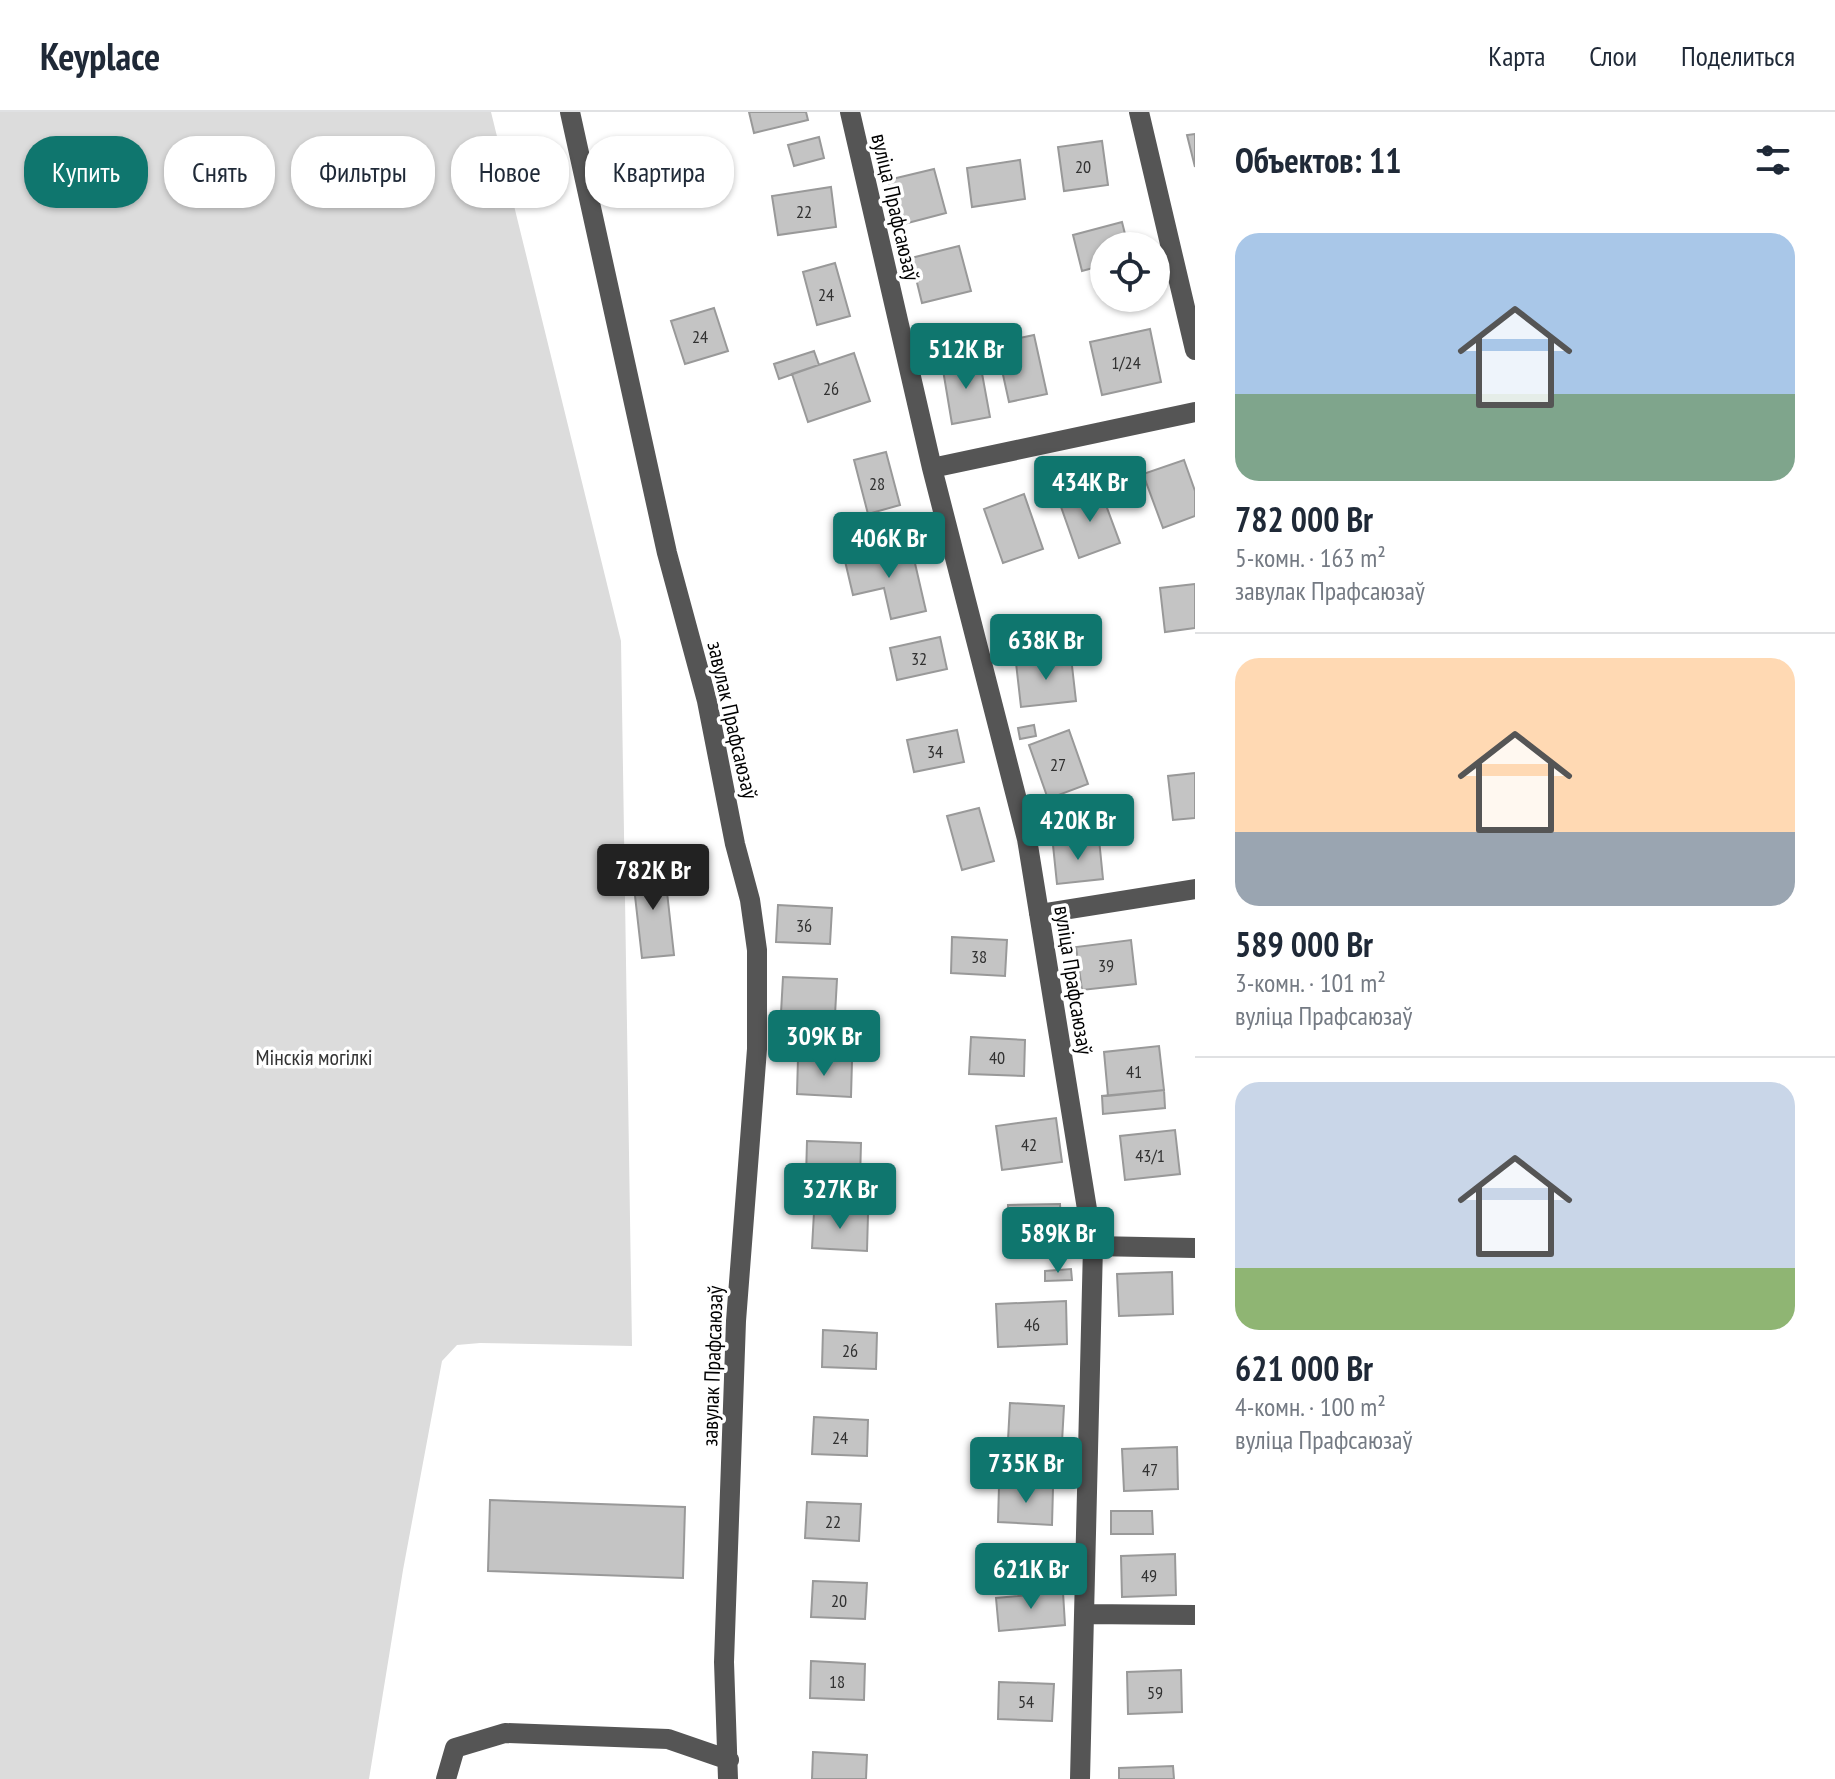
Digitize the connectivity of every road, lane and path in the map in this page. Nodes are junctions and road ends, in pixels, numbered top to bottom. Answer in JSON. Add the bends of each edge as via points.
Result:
{"nodes":[{"id":1,"x":570,"y":112,"type":"edge"},
{"id":2,"x":850,"y":112,"type":"edge"},
{"id":3,"x":1139,"y":112,"type":"edge"},
{"id":4,"x":1195,"y":350,"type":"edge"},
{"id":5,"x":1195,"y":412,"type":"edge"},
{"id":6,"x":932,"y":468,"type":"junction"},
{"id":7,"x":1195,"y":889,"type":"edge"},
{"id":8,"x":1039,"y":914,"type":"junction"},
{"id":9,"x":1093,"y":1246,"type":"junction"},
{"id":10,"x":1195,"y":1248,"type":"edge"},
{"id":11,"x":1084,"y":1614,"type":"junction"},
{"id":12,"x":1195,"y":1615,"type":"edge"},
{"id":13,"x":728,"y":1769,"type":"edge"},
{"id":14,"x":446,"y":1779,"type":"edge"},
{"id":15,"x":1080,"y":1779,"type":"edge"}],
"edges":[{"from":1,"to":13,"type":"street","name":"завулак Прафсаюзаў","via":[[667,553],[707,701],[757,950],[757,1049],[736,1321],[724,1662]]},
{"from":2,"to":6,"type":"street","name":"вуліца Прафсаюзаў"},
{"from":3,"to":4,"type":"street"},
{"from":5,"to":6,"type":"street"},
{"from":6,"to":8,"type":"street","name":"вуліца Прафсаюзаў","via":[[1027,839]]},
{"from":7,"to":8,"type":"street"},
{"from":8,"to":9,"type":"street","name":"вуліца Прафсаюзаў"},
{"from":9,"to":10,"type":"street"},
{"from":9,"to":11,"type":"street","name":"вуліца Прафсаюзаў"},
{"from":11,"to":12,"type":"street"},
{"from":11,"to":15,"type":"street","name":"вуліца Прафсаюзаў"},
{"from":13,"to":14,"type":"street","via":[[668,1739],[505,1733],[455,1748]]}]}
